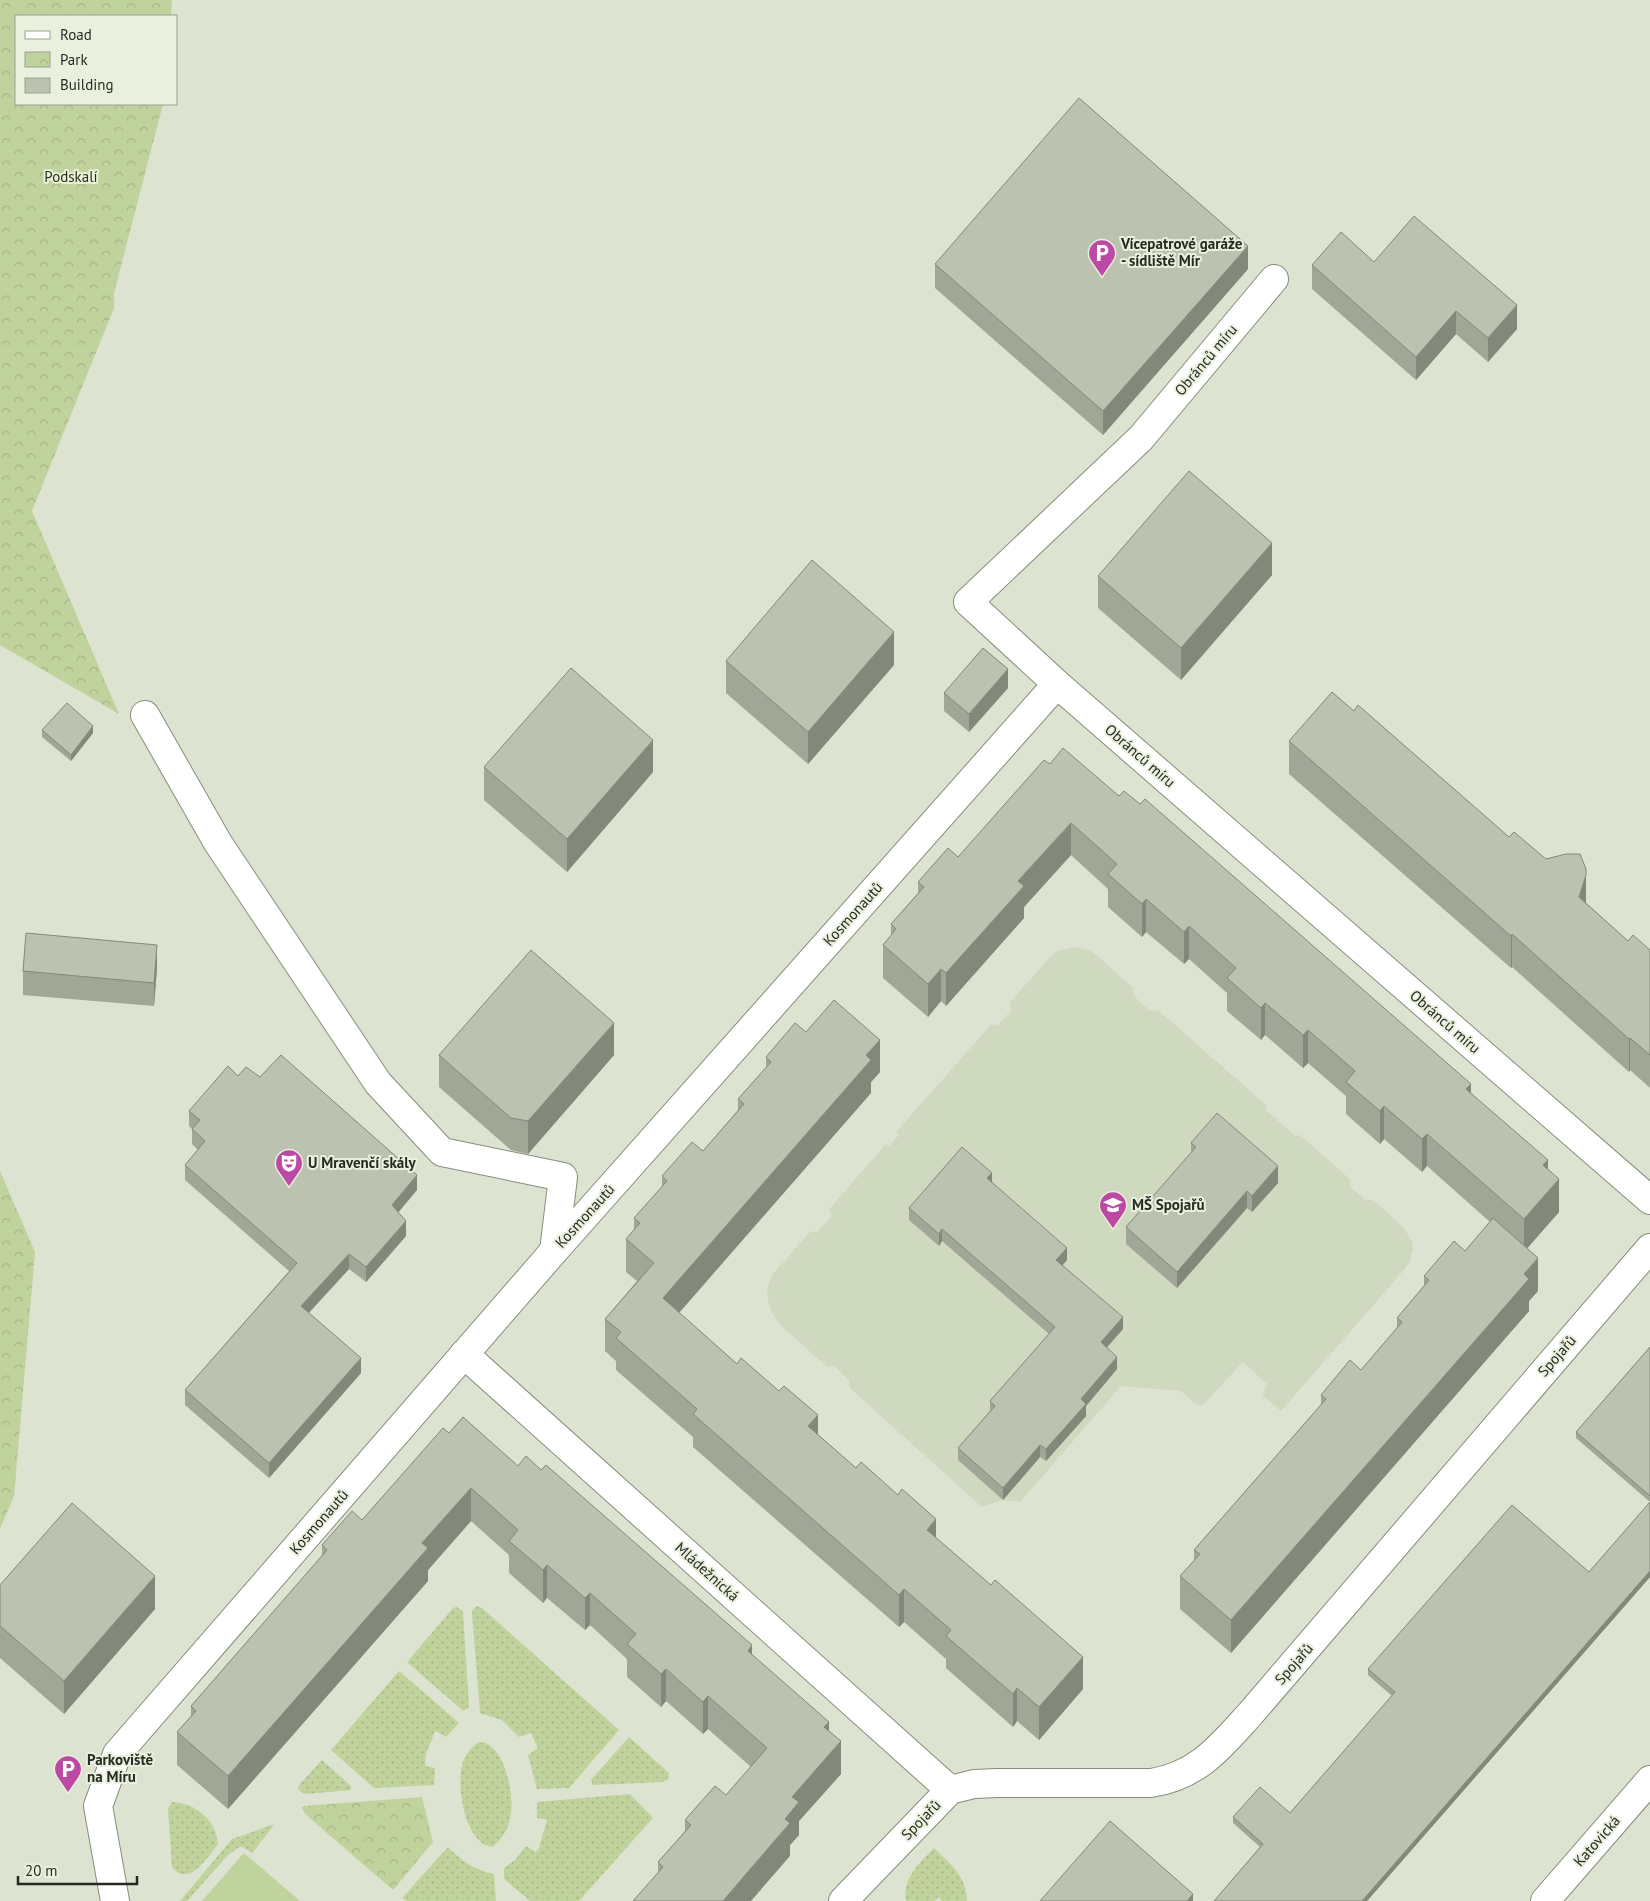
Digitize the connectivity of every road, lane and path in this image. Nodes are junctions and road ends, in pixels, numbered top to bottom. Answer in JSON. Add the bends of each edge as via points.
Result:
{"nodes":[{"id":1,"x":1274,"y":279,"type":"dead end"},
{"id":2,"x":1057,"y":684,"type":"junction"},
{"id":3,"x":145,"y":715,"type":"dead end"},
{"id":4,"x":1650,"y":1200,"type":"edge"},
{"id":5,"x":1650,"y":1248,"type":"edge"},
{"id":6,"x":554,"y":1251,"type":"junction"},
{"id":7,"x":464,"y":1354,"type":"junction"},
{"id":8,"x":1650,"y":1780,"type":"edge"},
{"id":9,"x":950,"y":1790,"type":"junction"},
{"id":10,"x":115,"y":1901,"type":"edge"},
{"id":11,"x":843,"y":1901,"type":"edge"},
{"id":12,"x":1545,"y":1901,"type":"edge"}],
"edges":[{"from":1,"to":2,"type":"street","name":"Obránců míru","via":[[1141,438],[968,602]]},
{"from":2,"to":4,"type":"street","name":"Obránců míru"},
{"from":2,"to":6,"type":"street","name":"Kosmonautů"},
{"from":3,"to":6,"type":"street","via":[[218,843],[378,1083],[442,1152],[562,1176]]},
{"from":5,"to":9,"type":"street","name":"Spojařů","via":[[1251,1713],[1207,1758],[1184,1775],[1152,1783],[997,1783]]},
{"from":6,"to":7,"type":"street","name":"Kosmonautů"},
{"from":7,"to":9,"type":"street","name":"Mládežnická"},
{"from":7,"to":10,"type":"street","name":"Kosmonautů","via":[[117,1754],[98,1806]]},
{"from":8,"to":12,"type":"street","name":"Katovická"},
{"from":9,"to":11,"type":"street","name":"Spojařů"}]}
